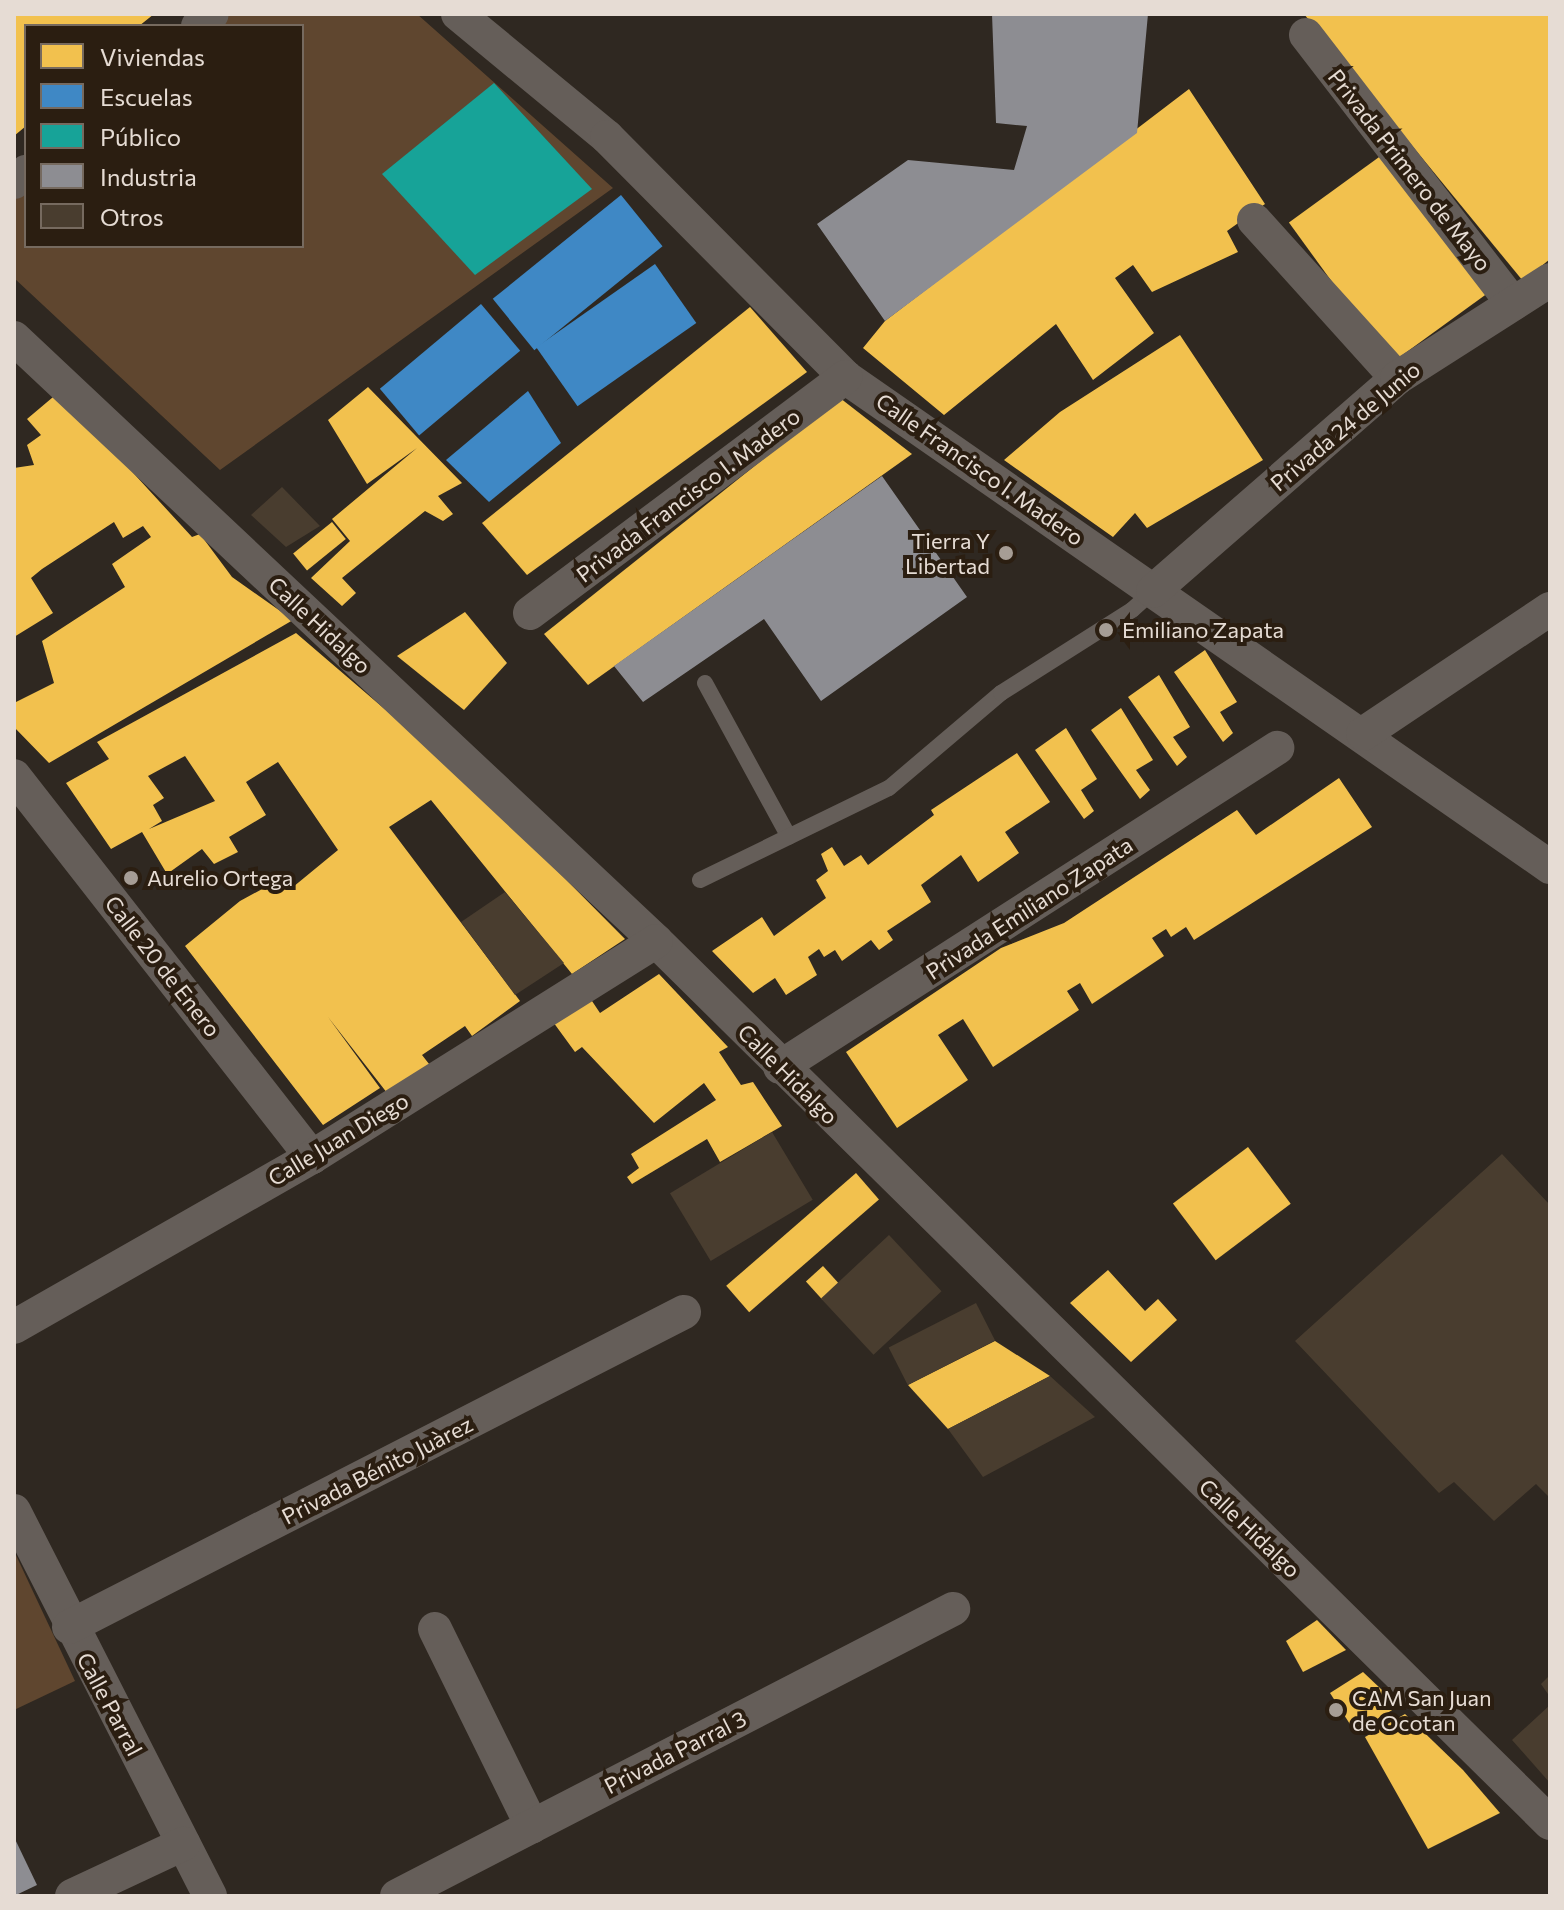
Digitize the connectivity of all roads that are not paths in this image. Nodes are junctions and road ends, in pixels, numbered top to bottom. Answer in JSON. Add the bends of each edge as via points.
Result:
{"nodes":[{"id":1,"x":458,"y":14,"type":"edge"},
{"id":2,"x":1306,"y":35,"type":"dead end"},
{"id":3,"x":1254,"y":220,"type":"dead end"},
{"id":4,"x":1550,"y":280,"type":"edge"},
{"id":5,"x":1513,"y":304,"type":"junction"},
{"id":6,"x":14,"y":338,"type":"edge"},
{"id":7,"x":845,"y":377,"type":"junction"},
{"id":8,"x":1397,"y":378,"type":"junction"},
{"id":9,"x":1153,"y":591,"type":"junction"},
{"id":10,"x":1550,"y":609,"type":"edge"},
{"id":11,"x":530,"y":613,"type":"dead end"},
{"id":12,"x":705,"y":683,"type":"dead end"},
{"id":13,"x":1363,"y":734,"type":"junction"},
{"id":14,"x":1277,"y":748,"type":"dead end"},
{"id":15,"x":14,"y":776,"type":"edge"},
{"id":16,"x":789,"y":837,"type":"junction"},
{"id":17,"x":1550,"y":867,"type":"edge"},
{"id":18,"x":700,"y":880,"type":"dead end"},
{"id":19,"x":656,"y":941,"type":"junction"},
{"id":20,"x":780,"y":1067,"type":"junction"},
{"id":21,"x":312,"y":1157,"type":"junction"},
{"id":22,"x":684,"y":1312,"type":"dead end"},
{"id":23,"x":14,"y":1327,"type":"edge"},
{"id":24,"x":14,"y":1511,"type":"edge"},
{"id":25,"x":953,"y":1609,"type":"dead end"},
{"id":26,"x":69,"y":1627,"type":"junction"},
{"id":27,"x":435,"y":1629,"type":"dead end"},
{"id":28,"x":1550,"y":1823,"type":"edge"},
{"id":29,"x":532,"y":1826,"type":"junction"},
{"id":30,"x":183,"y":1844,"type":"junction"},
{"id":31,"x":72,"y":1896,"type":"edge"},
{"id":32,"x":210,"y":1896,"type":"edge"},
{"id":33,"x":397,"y":1896,"type":"edge"}],
"edges":[{"from":1,"to":7,"type":"street","name":"Calle Francisco I. Madero","via":[[607,137]]},
{"from":2,"to":5,"type":"street","name":"Privada Primero de Mayo"},
{"from":3,"to":8,"type":"street"},
{"from":4,"to":5,"type":"street","name":"Privada 24 de Junio"},
{"from":5,"to":8,"type":"street","name":"Privada 24 de Junio"},
{"from":6,"to":19,"type":"street","name":"Calle Hidalgo"},
{"from":7,"to":9,"type":"street","name":"Calle Francisco I. Madero"},
{"from":7,"to":11,"type":"street","name":"Privada Francisco I. Madero"},
{"from":8,"to":9,"type":"street","name":"Privada 24 de Junio"},
{"from":9,"to":13,"type":"street","name":"Calle Francisco I. Madero"},
{"from":9,"to":16,"type":"lane","via":[[1132,610],[1001,693],[889,788]]},
{"from":10,"to":13,"type":"street"},
{"from":12,"to":16,"type":"lane"},
{"from":13,"to":17,"type":"street","name":"Calle Francisco I. Madero"},
{"from":14,"to":20,"type":"street","name":"Privada Emiliano Zapata"},
{"from":15,"to":21,"type":"street","name":"Calle 20 de Enero"},
{"from":16,"to":18,"type":"lane"},
{"from":19,"to":20,"type":"street","name":"Calle Hidalgo"},
{"from":19,"to":21,"type":"street","name":"Calle Juan Diego"},
{"from":20,"to":28,"type":"street","name":"Calle Hidalgo"},
{"from":21,"to":23,"type":"street","name":"Calle Juan Diego"},
{"from":22,"to":26,"type":"street","name":"Privada Bénito Juàrez"},
{"from":24,"to":26,"type":"street","name":"Calle Parral"},
{"from":25,"to":29,"type":"street","name":"Privada Parral 3"},
{"from":26,"to":30,"type":"street","name":"Calle Parral"},
{"from":27,"to":29,"type":"street"},
{"from":29,"to":33,"type":"street","name":"Privada Parral 3"},
{"from":30,"to":31,"type":"street"},
{"from":30,"to":32,"type":"street","name":"Calle Parral"}]}
